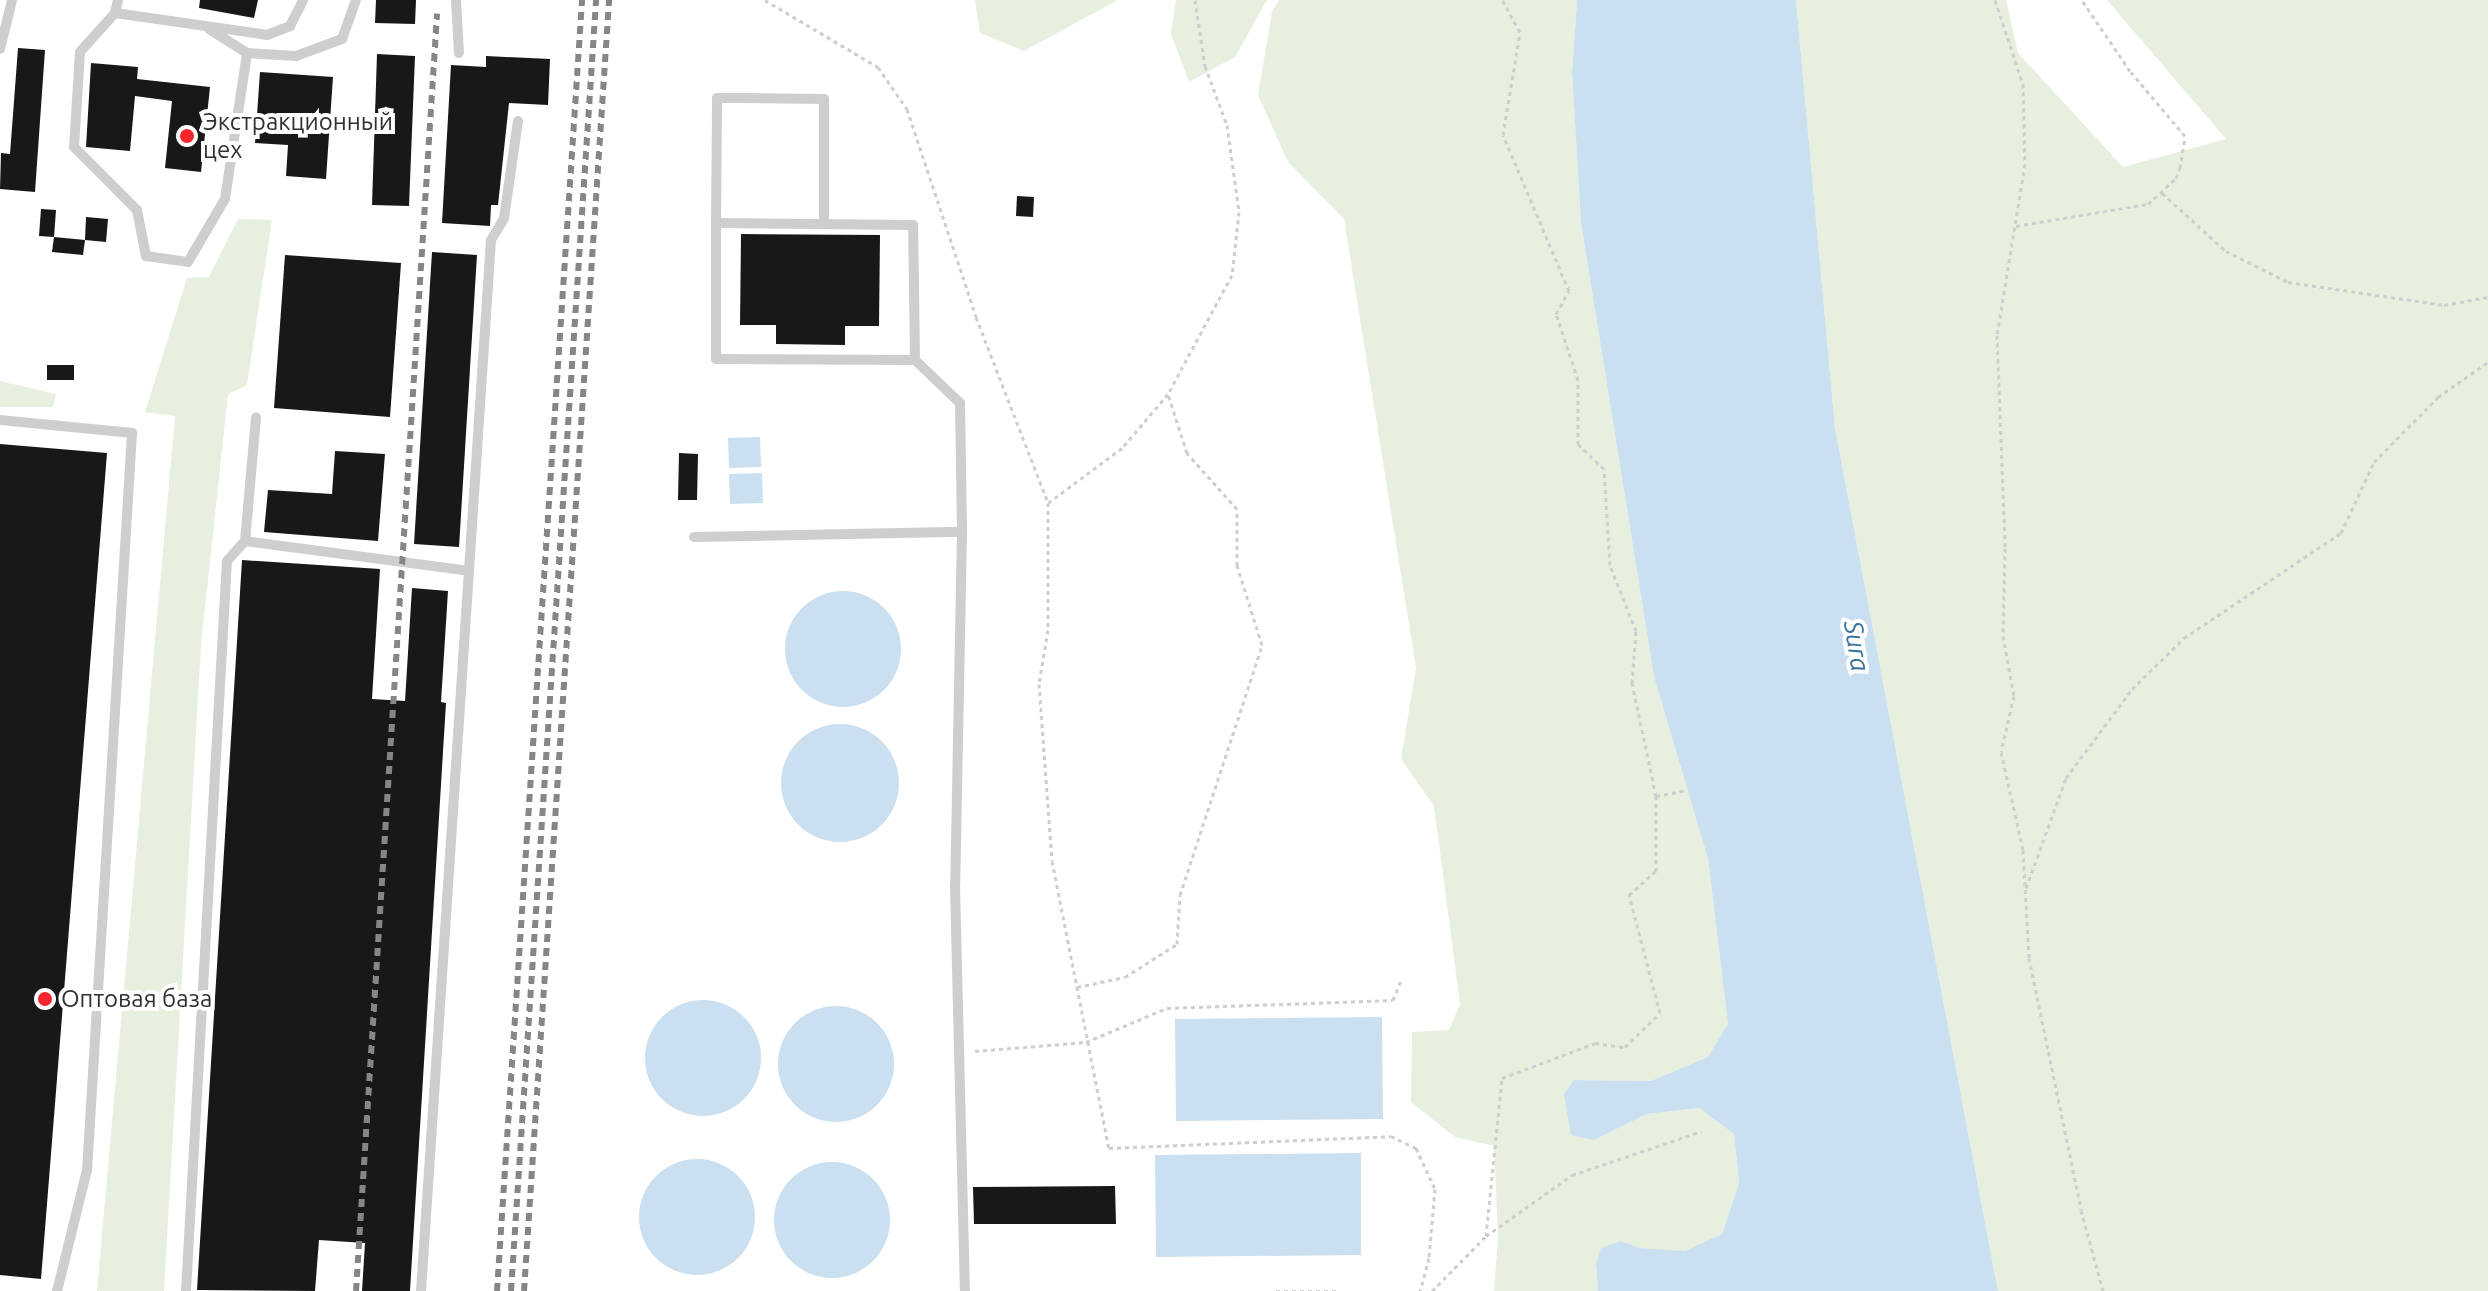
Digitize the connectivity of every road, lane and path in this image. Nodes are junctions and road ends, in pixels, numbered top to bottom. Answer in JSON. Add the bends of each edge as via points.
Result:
{"nodes":[{"id":1,"x":12,"y":0,"type":"edge"},
{"id":2,"x":118,"y":0,"type":"edge"},
{"id":3,"x":303,"y":0,"type":"edge"},
{"id":4,"x":356,"y":0,"type":"edge"},
{"id":5,"x":456,"y":0,"type":"edge"},
{"id":6,"x":765,"y":0,"type":"edge"},
{"id":7,"x":1195,"y":0,"type":"edge"},
{"id":8,"x":1502,"y":0,"type":"edge"},
{"id":9,"x":1995,"y":0,"type":"edge"},
{"id":10,"x":2082,"y":0,"type":"edge"},
{"id":11,"x":115,"y":13,"type":"junction"},
{"id":12,"x":204,"y":26,"type":"junction"},
{"id":13,"x":0,"y":49,"type":"edge"},
{"id":14,"x":247,"y":53,"type":"junction"},
{"id":15,"x":459,"y":53,"type":"dead end"},
{"id":16,"x":518,"y":121,"type":"dead end"},
{"id":17,"x":2162,"y":193,"type":"junction"},
{"id":18,"x":716,"y":223,"type":"junction"},
{"id":19,"x":824,"y":224,"type":"junction"},
{"id":20,"x":2016,"y":226,"type":"junction"},
{"id":21,"x":2488,"y":297,"type":"edge"},
{"id":22,"x":915,"y":360,"type":"junction"},
{"id":23,"x":2488,"y":362,"type":"edge"},
{"id":24,"x":1168,"y":394,"type":"junction"},
{"id":25,"x":256,"y":417,"type":"dead end"},
{"id":26,"x":0,"y":420,"type":"edge"},
{"id":27,"x":1048,"y":503,"type":"junction"},
{"id":28,"x":962,"y":532,"type":"junction"},
{"id":29,"x":694,"y":537,"type":"dead end"},
{"id":30,"x":245,"y":541,"type":"junction"},
{"id":31,"x":469,"y":571,"type":"junction"},
{"id":32,"x":1686,"y":790,"type":"dead end"},
{"id":33,"x":1656,"y":796,"type":"junction"},
{"id":34,"x":2025,"y":892,"type":"junction"},
{"id":35,"x":1402,"y":978,"type":"dead end"},
{"id":36,"x":1076,"y":987,"type":"junction"},
{"id":37,"x":1086,"y":1042,"type":"junction"},
{"id":38,"x":959,"y":1053,"type":"junction"},
{"id":39,"x":1702,"y":1131,"type":"dead end"},
{"id":40,"x":1486,"y":1236,"type":"junction"},
{"id":41,"x":57,"y":1291,"type":"edge"},
{"id":42,"x":186,"y":1291,"type":"edge"},
{"id":43,"x":421,"y":1291,"type":"edge"},
{"id":44,"x":965,"y":1291,"type":"edge"},
{"id":45,"x":1276,"y":1291,"type":"edge"},
{"id":46,"x":1340,"y":1291,"type":"edge"},
{"id":47,"x":1420,"y":1291,"type":"edge"},
{"id":48,"x":1432,"y":1291,"type":"edge"},
{"id":49,"x":2103,"y":1291,"type":"edge"}],
"edges":[{"from":1,"to":13,"type":"lane"},
{"from":2,"to":11,"type":"lane"},
{"from":3,"to":12,"type":"lane","via":[[290,26],[267,35]]},
{"from":4,"to":14,"type":"lane","via":[[342,39],[296,56]]},
{"from":5,"to":15,"type":"lane"},
{"from":6,"to":27,"type":"path","via":[[878,67],[907,109],[976,317]]},
{"from":7,"to":24,"type":"path","via":[[1205,66],[1227,125],[1239,212],[1232,275]]},
{"from":8,"to":33,"type":"path","via":[[1520,32],[1503,135],[1569,291],[1556,314],[1578,380],[1578,444],[1604,469],[1610,565],[1636,631],[1632,683]]},
{"from":9,"to":20,"type":"path","via":[[2023,84],[2025,164]]},
{"from":10,"to":17,"type":"path","via":[[2130,71],[2185,136],[2180,168]]},
{"from":11,"to":12,"type":"lane"},
{"from":11,"to":14,"type":"lane","via":[[80,52],[74,147],[137,210],[146,256],[188,262],[225,199]]},
{"from":12,"to":14,"type":"lane"},
{"from":16,"to":31,"type":"lane","via":[[504,218],[491,240]]},
{"from":17,"to":20,"type":"path","via":[[2148,204]]},
{"from":17,"to":21,"type":"path","via":[[2226,251],[2288,282],[2444,305]]},
{"from":18,"to":19,"type":"lane"},
{"from":18,"to":19,"type":"lane","via":[[717,98],[757,98],[824,99]]},
{"from":18,"to":22,"type":"lane","via":[[716,359]]},
{"from":19,"to":22,"type":"lane","via":[[913,225]]},
{"from":20,"to":34,"type":"path","via":[[1997,335],[2003,636],[2014,696],[2001,752],[2023,850]]},
{"from":22,"to":28,"type":"lane","via":[[960,403]]},
{"from":23,"to":34,"type":"path","via":[[2438,397],[2374,462],[2341,533],[2184,638],[2132,689],[2066,778]]},
{"from":24,"to":27,"type":"path","via":[[1122,448]]},
{"from":24,"to":36,"type":"path","via":[[1187,453],[1237,509],[1237,565],[1262,645],[1180,895],[1177,944],[1125,977]]},
{"from":25,"to":30,"type":"lane"},
{"from":26,"to":41,"type":"lane","via":[[132,433],[87,1170]]},
{"from":27,"to":36,"type":"path","via":[[1048,630],[1039,684],[1042,767],[1052,861]]},
{"from":28,"to":29,"type":"lane"},
{"from":28,"to":38,"type":"lane","via":[[955,885]]},
{"from":30,"to":31,"type":"lane"},
{"from":30,"to":42,"type":"lane","via":[[227,561]]},
{"from":31,"to":43,"type":"lane"},
{"from":32,"to":33,"type":"path"},
{"from":33,"to":40,"type":"path","via":[[1656,871],[1629,895],[1660,1013],[1625,1047],[1595,1043],[1502,1078]]},
{"from":34,"to":49,"type":"path","via":[[2029,958]]},
{"from":35,"to":37,"type":"path","via":[[1393,1000],[1167,1008]]},
{"from":36,"to":37,"type":"path"},
{"from":37,"to":38,"type":"path"},
{"from":37,"to":47,"type":"path","via":[[1109,1148],[1391,1136],[1416,1148],[1435,1189],[1429,1258]]},
{"from":38,"to":44,"type":"lane"},
{"from":39,"to":40,"type":"path","via":[[1572,1175]]},
{"from":40,"to":48,"type":"path"},
{"from":45,"to":46,"type":"path"}]}
